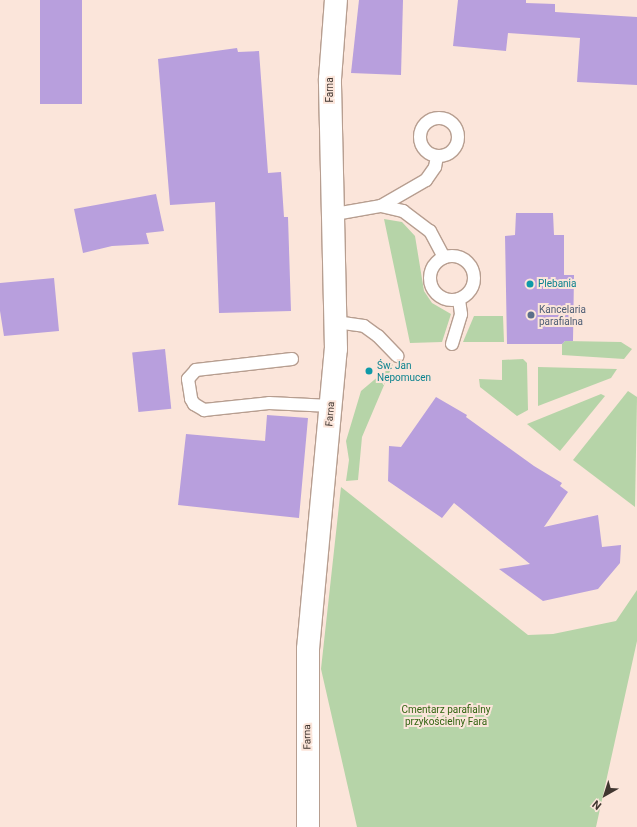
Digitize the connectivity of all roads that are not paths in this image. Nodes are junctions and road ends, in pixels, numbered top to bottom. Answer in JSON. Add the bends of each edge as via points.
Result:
{"nodes":[{"id":1,"x":336,"y":0,"type":"edge"},
{"id":2,"x":437,"y":157,"type":"dead end"},
{"id":3,"x":381,"y":206,"type":"junction"},
{"id":4,"x":335,"y":214,"type":"junction"},
{"id":5,"x":444,"y":257,"type":"junction"},
{"id":6,"x":459,"y":299,"type":"junction"},
{"id":7,"x":336,"y":322,"type":"junction"},
{"id":8,"x":452,"y":344,"type":"dead end"},
{"id":9,"x":397,"y":356,"type":"dead end"},
{"id":10,"x":292,"y":359,"type":"dead end"},
{"id":11,"x":330,"y":406,"type":"junction"},
{"id":12,"x":308,"y":827,"type":"edge"}],
"edges":[{"from":1,"to":4,"type":"street","name":"Farna","via":[[330,79]]},
{"from":2,"to":3,"type":"lane","via":[[426,180]]},
{"from":3,"to":4,"type":"lane"},
{"from":3,"to":5,"type":"lane","via":[[403,211],[422,223],[435,237]]},
{"from":4,"to":7,"type":"street","name":"Farna"},
{"from":5,"to":6,"type":"lane","via":[[433,265],[430,271],[431,285],[439,296],[445,299]]},
{"from":5,"to":6,"type":"lane","via":[[458,256],[470,264],[473,270],[473,284],[466,296]]},
{"from":6,"to":8,"type":"lane","via":[[462,314]]},
{"from":7,"to":9,"type":"lane","via":[[364,326],[378,336]]},
{"from":7,"to":11,"type":"street","name":"Farna"},
{"from":10,"to":11,"type":"lane","via":[[196,370],[188,379],[191,399],[204,410],[270,402]]},
{"from":11,"to":12,"type":"street","name":"Farna","via":[[306,675]]}]}
